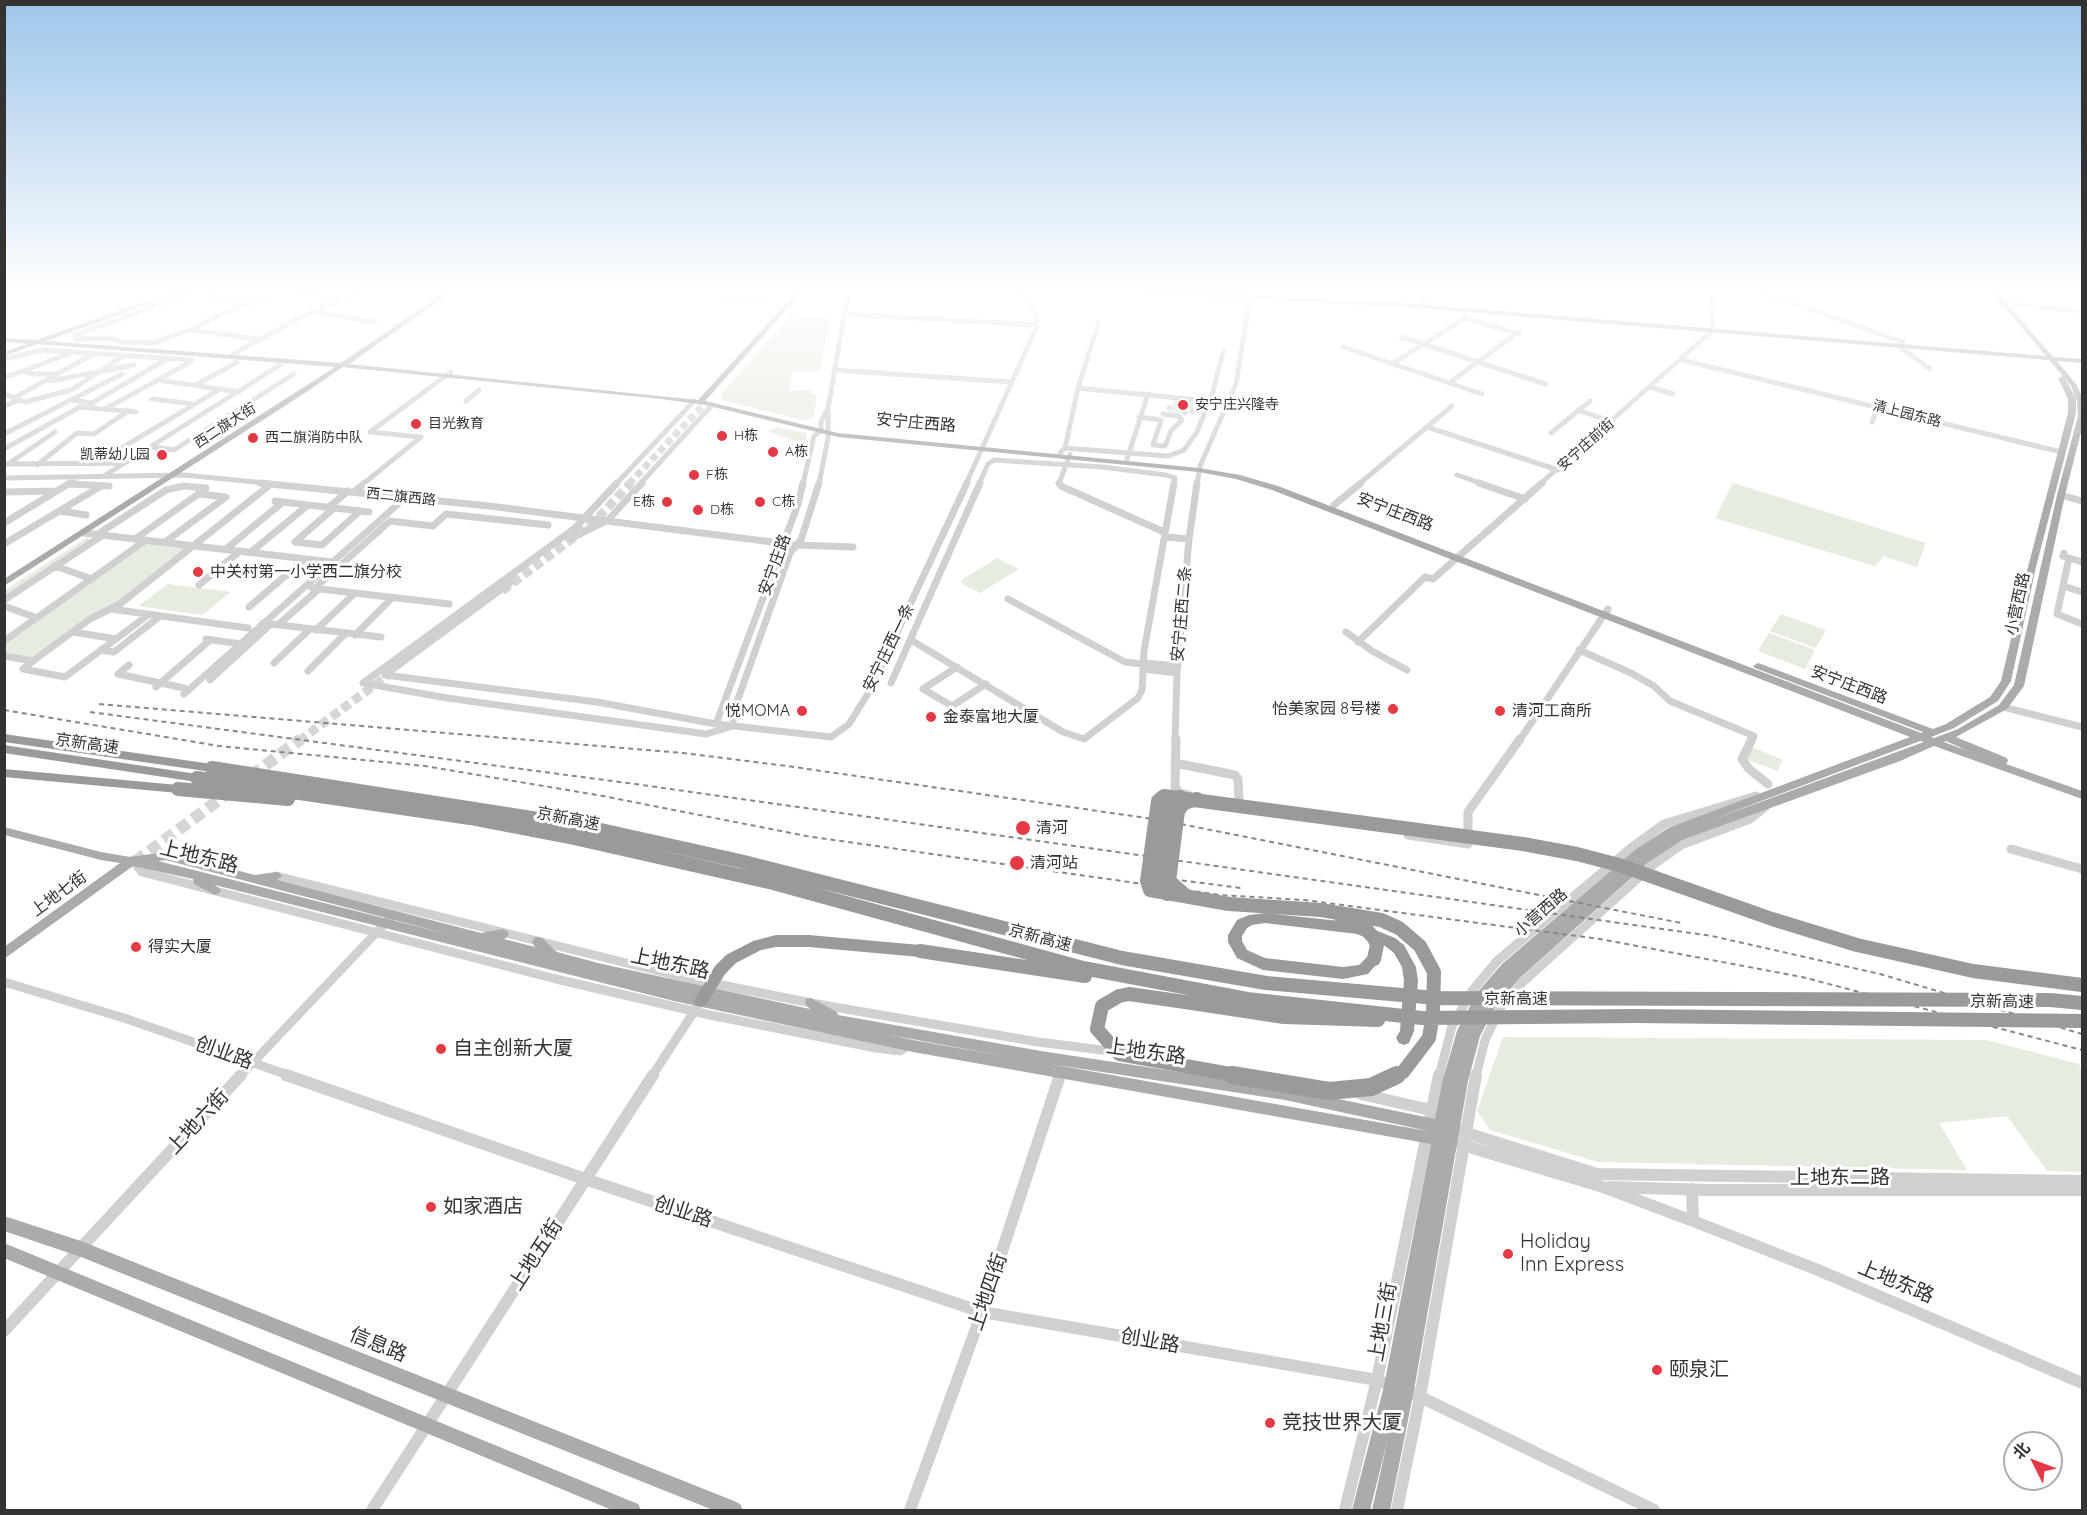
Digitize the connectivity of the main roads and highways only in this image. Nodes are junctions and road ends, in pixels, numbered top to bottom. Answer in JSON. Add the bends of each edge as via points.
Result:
{"nodes":[{"id":1,"x":283,"y":359,"type":"edge"},
{"id":2,"x":290,"y":359,"type":"edge"},
{"id":3,"x":349,"y":359,"type":"edge"},
{"id":4,"x":349,"y":359,"type":"edge"},
{"id":5,"x":742,"y":359,"type":"edge"},
{"id":6,"x":2049,"y":359,"type":"edge"},
{"id":7,"x":2050,"y":359,"type":"edge"},
{"id":8,"x":343,"y":363,"type":"junction"},
{"id":9,"x":704,"y":402,"type":"junction"},
{"id":10,"x":2081,"y":420,"type":"edge"},
{"id":11,"x":1066,"y":456,"type":"junction"},
{"id":12,"x":1199,"y":468,"type":"junction"},
{"id":13,"x":170,"y":474,"type":"junction"},
{"id":14,"x":1460,"y":556,"type":"junction"},
{"id":15,"x":5,"y":582,"type":"edge"},
{"id":16,"x":1605,"y":612,"type":"junction"},
{"id":17,"x":1919,"y":737,"type":"junction"},
{"id":18,"x":1933,"y":737,"type":"junction"},
{"id":19,"x":1945,"y":737,"type":"junction"},
{"id":20,"x":4,"y":738,"type":"edge"},
{"id":21,"x":4,"y":750,"type":"edge"},
{"id":22,"x":4,"y":773,"type":"edge"},
{"id":23,"x":2082,"y":789,"type":"edge"},
{"id":24,"x":1767,"y":794,"type":"junction"},
{"id":25,"x":2082,"y":795,"type":"edge"},
{"id":26,"x":1198,"y":799,"type":"junction"},
{"id":27,"x":522,"y":828,"type":"junction"},
{"id":28,"x":4,"y":831,"type":"edge"},
{"id":29,"x":128,"y":860,"type":"junction"},
{"id":30,"x":195,"y":875,"type":"junction"},
{"id":31,"x":276,"y":876,"type":"road end"},
{"id":32,"x":252,"y":880,"type":"junction"},
{"id":33,"x":215,"y":890,"type":"road end"},
{"id":34,"x":1191,"y":898,"type":"junction"},
{"id":35,"x":1293,"y":908,"type":"junction"},
{"id":36,"x":372,"y":915,"type":"junction"},
{"id":37,"x":385,"y":923,"type":"junction"},
{"id":38,"x":503,"y":934,"type":"road end"},
{"id":39,"x":479,"y":938,"type":"junction"},
{"id":40,"x":538,"y":942,"type":"road end"},
{"id":41,"x":4,"y":947,"type":"edge"},
{"id":42,"x":4,"y":954,"type":"edge"},
{"id":43,"x":554,"y":958,"type":"junction"},
{"id":44,"x":2082,"y":985,"type":"edge"},
{"id":45,"x":703,"y":997,"type":"junction"},
{"id":46,"x":811,"y":1003,"type":"road end"},
{"id":47,"x":2082,"y":1003,"type":"edge"},
{"id":48,"x":1199,"y":1004,"type":"junction"},
{"id":49,"x":1422,"y":1018,"type":"junction"},
{"id":50,"x":840,"y":1021,"type":"junction"},
{"id":51,"x":2082,"y":1021,"type":"edge"},
{"id":52,"x":1404,"y":1038,"type":"dead end"},
{"id":53,"x":1443,"y":1132,"type":"junction"},
{"id":54,"x":4,"y":1223,"type":"edge"},
{"id":55,"x":4,"y":1250,"type":"edge"},
{"id":56,"x":1399,"y":1389,"type":"junction"},
{"id":57,"x":632,"y":1510,"type":"edge"},
{"id":58,"x":734,"y":1510,"type":"edge"},
{"id":59,"x":1361,"y":1510,"type":"edge"},
{"id":60,"x":1381,"y":1510,"type":"edge"}],
"edges":[{"from":1,"to":8,"type":"main road"},
{"from":2,"to":8,"type":"main road"},
{"from":3,"to":8,"type":"main road","name":"西二旗大街"},
{"from":4,"to":8,"type":"main road","name":"西二旗大街"},
{"from":5,"to":9,"type":"main road"},
{"from":6,"to":18,"type":"main road","name":"小营西路","via":[[2072,399],[2072,413],[2006,681],[1994,699]]},
{"from":7,"to":10,"type":"main road","name":"小营西路","via":[[2074,385],[2081,401]]},
{"from":8,"to":9,"type":"main road"},
{"from":8,"to":13,"type":"main road","name":"西二旗大街"},
{"from":9,"to":11,"type":"main road","via":[[824,430]]},
{"from":10,"to":19,"type":"main road","name":"小营西路","via":[[2019,686],[1987,718]]},
{"from":11,"to":12,"type":"main road"},
{"from":11,"to":12,"type":"main road","name":"安宁庄西路","via":[[1128,456]]},
{"from":12,"to":14,"type":"main road","name":"安宁庄西路","via":[[1275,488]]},
{"from":12,"to":14,"type":"main road","name":"安宁庄西路","via":[[1259,477]]},
{"from":13,"to":15,"type":"main road","name":"西二旗大街"},
{"from":13,"to":15,"type":"main road","name":"西二旗大街"},
{"from":14,"to":16,"type":"main road","name":"安宁庄西路"},
{"from":16,"to":17,"type":"main road","name":"安宁庄西路"},
{"from":16,"to":18,"type":"main road","name":"安宁庄西路"},
{"from":17,"to":18,"type":"main road","name":"安宁庄西路"},
{"from":17,"to":24,"type":"main road","name":"小营西路"},
{"from":18,"to":19,"type":"main road","name":"小营西路"},
{"from":18,"to":24,"type":"main road","name":"小营西路"},
{"from":18,"to":25,"type":"main road","name":"安宁庄西路"},
{"from":19,"to":23,"type":"main road"},
{"from":20,"to":47,"type":"highway","name":"京新高速","bridge":true,"via":[[486,808],[594,828],[730,858],[1122,958],[1266,983],[1436,998]]},
{"from":21,"to":27,"type":"highway","name":"京新高速","bridge":true},
{"from":22,"to":27,"type":"highway","bridge":true,"via":[[300,800],[424,819]]},
{"from":24,"to":53,"type":"main road","name":"小营西路","via":[[1678,837],[1645,859],[1515,975],[1491,1002],[1474,1035]]},
{"from":26,"to":34,"type":"highway","bridge":true,"via":[[1184,803],[1179,811],[1169,881]]},
{"from":26,"to":34,"type":"highway","bridge":true,"via":[[1164,796],[1158,801],[1147,881],[1150,890]]},
{"from":26,"to":44,"type":"highway","bridge":true,"via":[[1577,854],[1857,945],[1944,966]]},
{"from":27,"to":49,"type":"highway","name":"京新高速","bridge":true,"via":[[717,869],[1104,973],[1247,999]]},
{"from":28,"to":29,"type":"main road","name":"上地东路"},
{"from":29,"to":30,"type":"main road","name":"上地东路"},
{"from":29,"to":32,"type":"main road","name":"上地东路","via":[[166,856]]},
{"from":29,"to":41,"type":"main road","name":"上地七街"},
{"from":29,"to":42,"type":"main road","name":"上地七街"},
{"from":30,"to":33,"type":"main road"},
{"from":30,"to":36,"type":"main road","name":"上地东路"},
{"from":31,"to":32,"type":"main road"},
{"from":32,"to":36,"type":"main road","name":"上地东路"},
{"from":34,"to":35,"type":"highway","bridge":true},
{"from":35,"to":48,"type":"highway","bridge":true,"via":[[1360,914],[1381,920],[1399,928],[1420,946],[1434,972],[1433,1012],[1429,1038],[1404,1072],[1371,1087],[1329,1091],[1133,1058],[1119,1054],[1097,1029],[1102,1006],[1119,996]]},
{"from":35,"to":52,"type":"highway","bridge":true,"via":[[1358,923],[1365,928],[1377,945],[1374,959],[1363,970],[1344,973],[1263,964],[1242,954],[1235,942],[1242,924],[1265,918],[1358,929],[1390,942],[1409,967]]},
{"from":36,"to":37,"type":"main road","name":"上地东路"},
{"from":37,"to":39,"type":"main road","name":"上地东路"},
{"from":37,"to":45,"type":"main road","name":"上地东路"},
{"from":38,"to":39,"type":"main road"},
{"from":39,"to":43,"type":"main road","name":"上地东路"},
{"from":40,"to":43,"type":"main road"},
{"from":43,"to":45,"type":"main road","name":"上地东路"},
{"from":45,"to":48,"type":"highway","bridge":true,"via":[[730,959],[758,945],[809,941],[920,951],[1083,975]]},
{"from":45,"to":50,"type":"main road","name":"上地东路"},
{"from":45,"to":53,"type":"main road","name":"上地东路","via":[[909,1045],[1410,1134]]},
{"from":46,"to":50,"type":"main road"},
{"from":48,"to":49,"type":"highway","bridge":true,"via":[[1284,1017],[1354,1021]]},
{"from":49,"to":51,"type":"highway","name":"京新高速","bridge":true},
{"from":50,"to":53,"type":"main road","name":"上地东路","via":[[1285,1094]]},
{"from":53,"to":56,"type":"main road","name":"上地三街"},
{"from":54,"to":58,"type":"main road","name":"信息路","via":[[81,1249]]},
{"from":55,"to":57,"type":"main road"},
{"from":56,"to":59,"type":"main road","name":"上地三街"},
{"from":56,"to":60,"type":"main road","name":"上地三街"}]}
